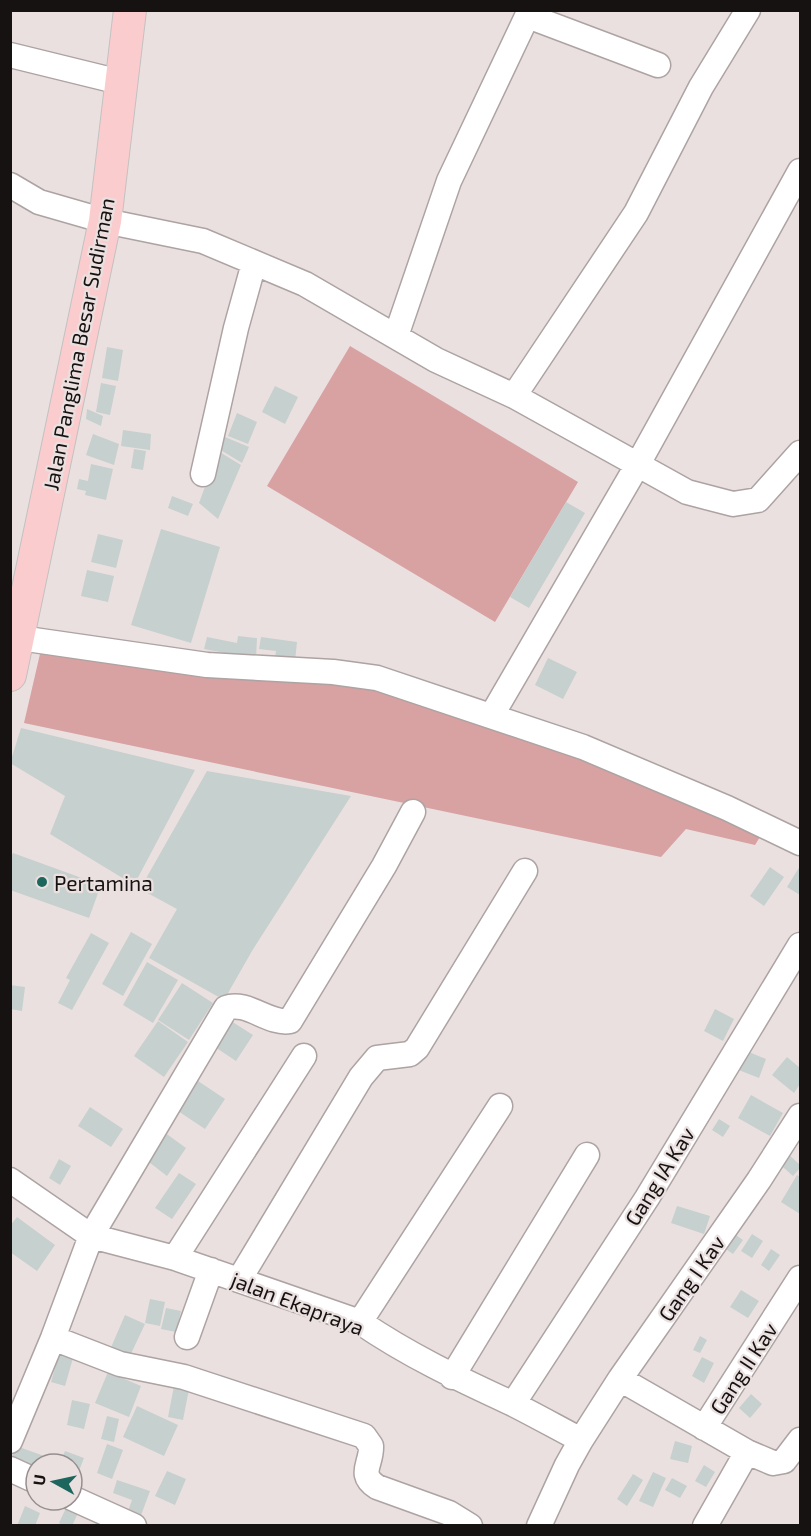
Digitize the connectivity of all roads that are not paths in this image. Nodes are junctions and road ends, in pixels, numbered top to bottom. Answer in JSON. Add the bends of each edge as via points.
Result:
{"nodes":[{"id":1,"x":130,"y":10,"type":"edge"},
{"id":2,"x":748,"y":10,"type":"edge"},
{"id":3,"x":529,"y":13,"type":"edge"},
{"id":4,"x":10,"y":55,"type":"edge"},
{"id":5,"x":658,"y":65,"type":"dead end"},
{"id":6,"x":120,"y":82,"type":"junction"},
{"id":7,"x":801,"y":171,"type":"edge"},
{"id":8,"x":10,"y":185,"type":"edge"},
{"id":9,"x":105,"y":221,"type":"junction"},
{"id":10,"x":254,"y":263,"type":"junction"},
{"id":11,"x":396,"y":336,"type":"junction"},
{"id":12,"x":513,"y":396,"type":"junction"},
{"id":13,"x":801,"y":453,"type":"edge"},
{"id":14,"x":638,"y":464,"type":"junction"},
{"id":15,"x":203,"y":474,"type":"dead end"},
{"id":16,"x":20,"y":638,"type":"junction"},
{"id":17,"x":10,"y":675,"type":"edge"},
{"id":18,"x":492,"y":715,"type":"junction"},
{"id":19,"x":413,"y":812,"type":"dead end"},
{"id":20,"x":801,"y":843,"type":"edge"},
{"id":21,"x":525,"y":872,"type":"dead end"},
{"id":22,"x":801,"y":945,"type":"edge"},
{"id":23,"x":304,"y":1056,"type":"dead end"},
{"id":24,"x":500,"y":1106,"type":"dead end"},
{"id":25,"x":801,"y":1116,"type":"edge"},
{"id":26,"x":587,"y":1155,"type":"dead end"},
{"id":27,"x":10,"y":1180,"type":"edge"},
{"id":28,"x":91,"y":1236,"type":"junction"},
{"id":29,"x":175,"y":1258,"type":"junction"},
{"id":30,"x":211,"y":1270,"type":"junction"},
{"id":31,"x":801,"y":1278,"type":"edge"},
{"id":32,"x":239,"y":1280,"type":"junction"},
{"id":33,"x":360,"y":1322,"type":"junction"},
{"id":34,"x":187,"y":1337,"type":"dead end"},
{"id":35,"x":53,"y":1338,"type":"junction"},
{"id":36,"x":452,"y":1377,"type":"junction"},
{"id":37,"x":620,"y":1379,"type":"junction"},
{"id":38,"x":513,"y":1404,"type":"junction"},
{"id":39,"x":704,"y":1428,"type":"junction"},
{"id":40,"x":581,"y":1440,"type":"junction"},
{"id":41,"x":801,"y":1440,"type":"edge"},
{"id":42,"x":10,"y":1441,"type":"edge"},
{"id":43,"x":747,"y":1452,"type":"junction"},
{"id":44,"x":10,"y":1469,"type":"edge"},
{"id":45,"x":24,"y":1475,"type":"edge"},
{"id":46,"x":84,"y":1503,"type":"edge"},
{"id":47,"x":445,"y":1519,"type":"edge"},
{"id":48,"x":134,"y":1526,"type":"edge"},
{"id":49,"x":470,"y":1526,"type":"edge"},
{"id":50,"x":539,"y":1526,"type":"edge"},
{"id":51,"x":705,"y":1526,"type":"edge"}],
"edges":[{"from":1,"to":6,"type":"main road","name":"Jalan Panglima Besar Sudirman"},
{"from":2,"to":12,"type":"street","via":[[701,87],[636,213]]},
{"from":3,"to":5,"type":"street"},
{"from":3,"to":11,"type":"street","via":[[449,180]]},
{"from":4,"to":6,"type":"street"},
{"from":6,"to":9,"type":"main road","name":"Jalan Panglima Besar Sudirman"},
{"from":7,"to":14,"type":"street"},
{"from":8,"to":9,"type":"street","via":[[39,202]]},
{"from":9,"to":10,"type":"street","via":[[203,241]]},
{"from":9,"to":16,"type":"main road","name":"Jalan Panglima Besar Sudirman"},
{"from":10,"to":11,"type":"street","via":[[305,284]]},
{"from":10,"to":15,"type":"street"},
{"from":11,"to":12,"type":"street","via":[[436,360]]},
{"from":12,"to":14,"type":"street"},
{"from":13,"to":14,"type":"street","via":[[758,500],[733,504],[687,492]]},
{"from":14,"to":18,"type":"street"},
{"from":16,"to":17,"type":"main road","name":"Jalan Panglima Besar Sudirman"},
{"from":16,"to":18,"type":"street","via":[[207,665],[377,678]]},
{"from":18,"to":20,"type":"street","via":[[583,747]]},
{"from":19,"to":28,"type":"street","via":[[290,1021],[281,1022],[235,1006],[226,1008]]},
{"from":21,"to":32,"type":"street","via":[[417,1048],[410,1054],[377,1058],[361,1077]]},
{"from":22,"to":38,"type":"street","name":"Gang IA Kav","via":[[647,1198]]},
{"from":23,"to":29,"type":"street"},
{"from":24,"to":33,"type":"street"},
{"from":25,"to":37,"type":"street","name":"Gang I Kav"},
{"from":26,"to":36,"type":"street"},
{"from":27,"to":28,"type":"street","name":"jalan Ekapraya"},
{"from":28,"to":29,"type":"street","name":"jalan Ekapraya"},
{"from":28,"to":35,"type":"street"},
{"from":29,"to":30,"type":"street","name":"jalan Ekapraya"},
{"from":30,"to":32,"type":"street","name":"jalan Ekapraya"},
{"from":30,"to":34,"type":"street"},
{"from":31,"to":39,"type":"street","name":"Gang II Kav"},
{"from":32,"to":33,"type":"street","name":"jalan Ekapraya"},
{"from":33,"to":36,"type":"street","name":"jalan Ekapraya"},
{"from":35,"to":42,"type":"street"},
{"from":35,"to":47,"type":"street","via":[[120,1364],[184,1377],[364,1436],[371,1446],[365,1474],[369,1482]]},
{"from":36,"to":38,"type":"street","name":"jalan Ekapraya"},
{"from":37,"to":39,"type":"street"},
{"from":37,"to":40,"type":"street","name":"Gang I Kav"},
{"from":38,"to":40,"type":"street","name":"jalan Ekapraya"},
{"from":39,"to":43,"type":"street"},
{"from":40,"to":50,"type":"street","name":"Gang I Kav"},
{"from":41,"to":43,"type":"street","via":[[784,1461],[773,1463]]},
{"from":43,"to":51,"type":"street"},
{"from":44,"to":45,"type":"street"},
{"from":46,"to":48,"type":"street"},
{"from":47,"to":49,"type":"street"}]}
